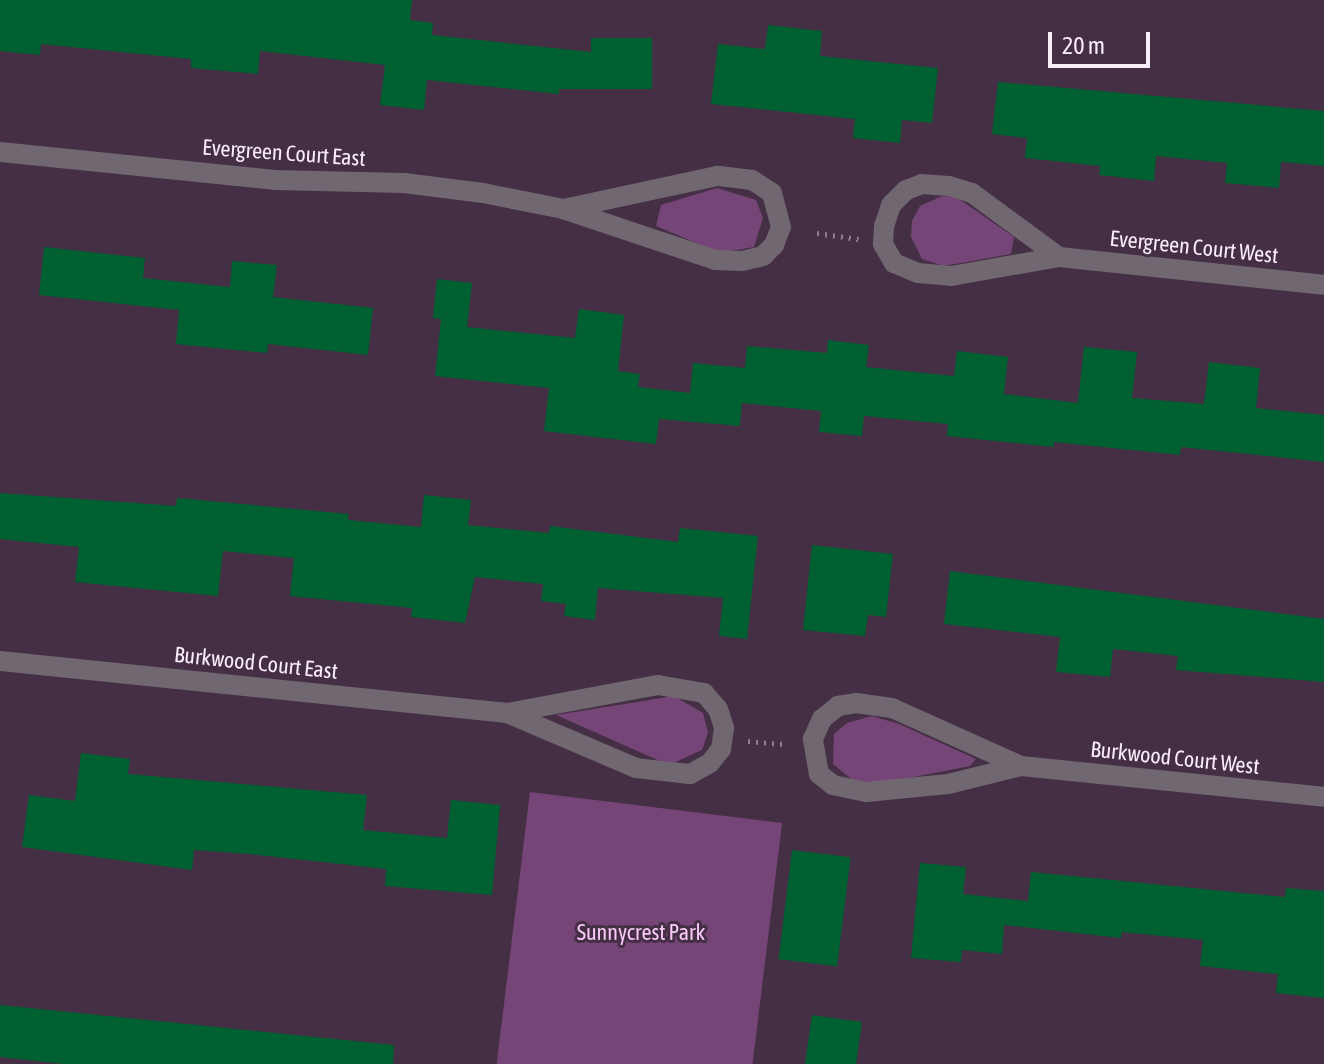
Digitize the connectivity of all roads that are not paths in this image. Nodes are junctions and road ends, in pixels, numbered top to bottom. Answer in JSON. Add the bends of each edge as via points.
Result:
{"nodes":[{"id":1,"x":0,"y":152,"type":"edge"},
{"id":2,"x":563,"y":209,"type":"junction"},
{"id":3,"x":1059,"y":257,"type":"junction"},
{"id":4,"x":1324,"y":285,"type":"edge"},
{"id":5,"x":0,"y":661,"type":"edge"},
{"id":6,"x":507,"y":713,"type":"junction"},
{"id":7,"x":1021,"y":766,"type":"junction"},
{"id":8,"x":1324,"y":797,"type":"edge"}],
"edges":[{"from":1,"to":2,"type":"street","name":"Evergreen Court East","via":[[275,180],[404,183]]},
{"from":2,"to":2,"type":"street","name":"Evergreen Court East","via":[[715,260],[763,256],[781,227],[772,193],[752,180],[717,176]]},
{"from":3,"to":3,"type":"street","name":"Evergreen Court West","via":[[972,193],[949,186],[922,184],[906,190],[891,205],[884,226],[883,244],[894,263],[918,273],[951,276]]},
{"from":3,"to":4,"type":"street","name":"Evergreen Court West"},
{"from":5,"to":6,"type":"street","name":"Burkwood Court East"},
{"from":6,"to":6,"type":"street","name":"Burkwood Court East","via":[[636,768],[675,775],[710,763],[721,749],[724,728],[718,709],[704,693],[685,686],[605,692]]},
{"from":7,"to":7,"type":"street","name":"Burkwood Court West","via":[[892,708],[856,703],[838,706],[822,719],[813,739],[819,774],[833,785],[866,792],[948,784]]},
{"from":7,"to":8,"type":"street","name":"Burkwood Court West"}]}
